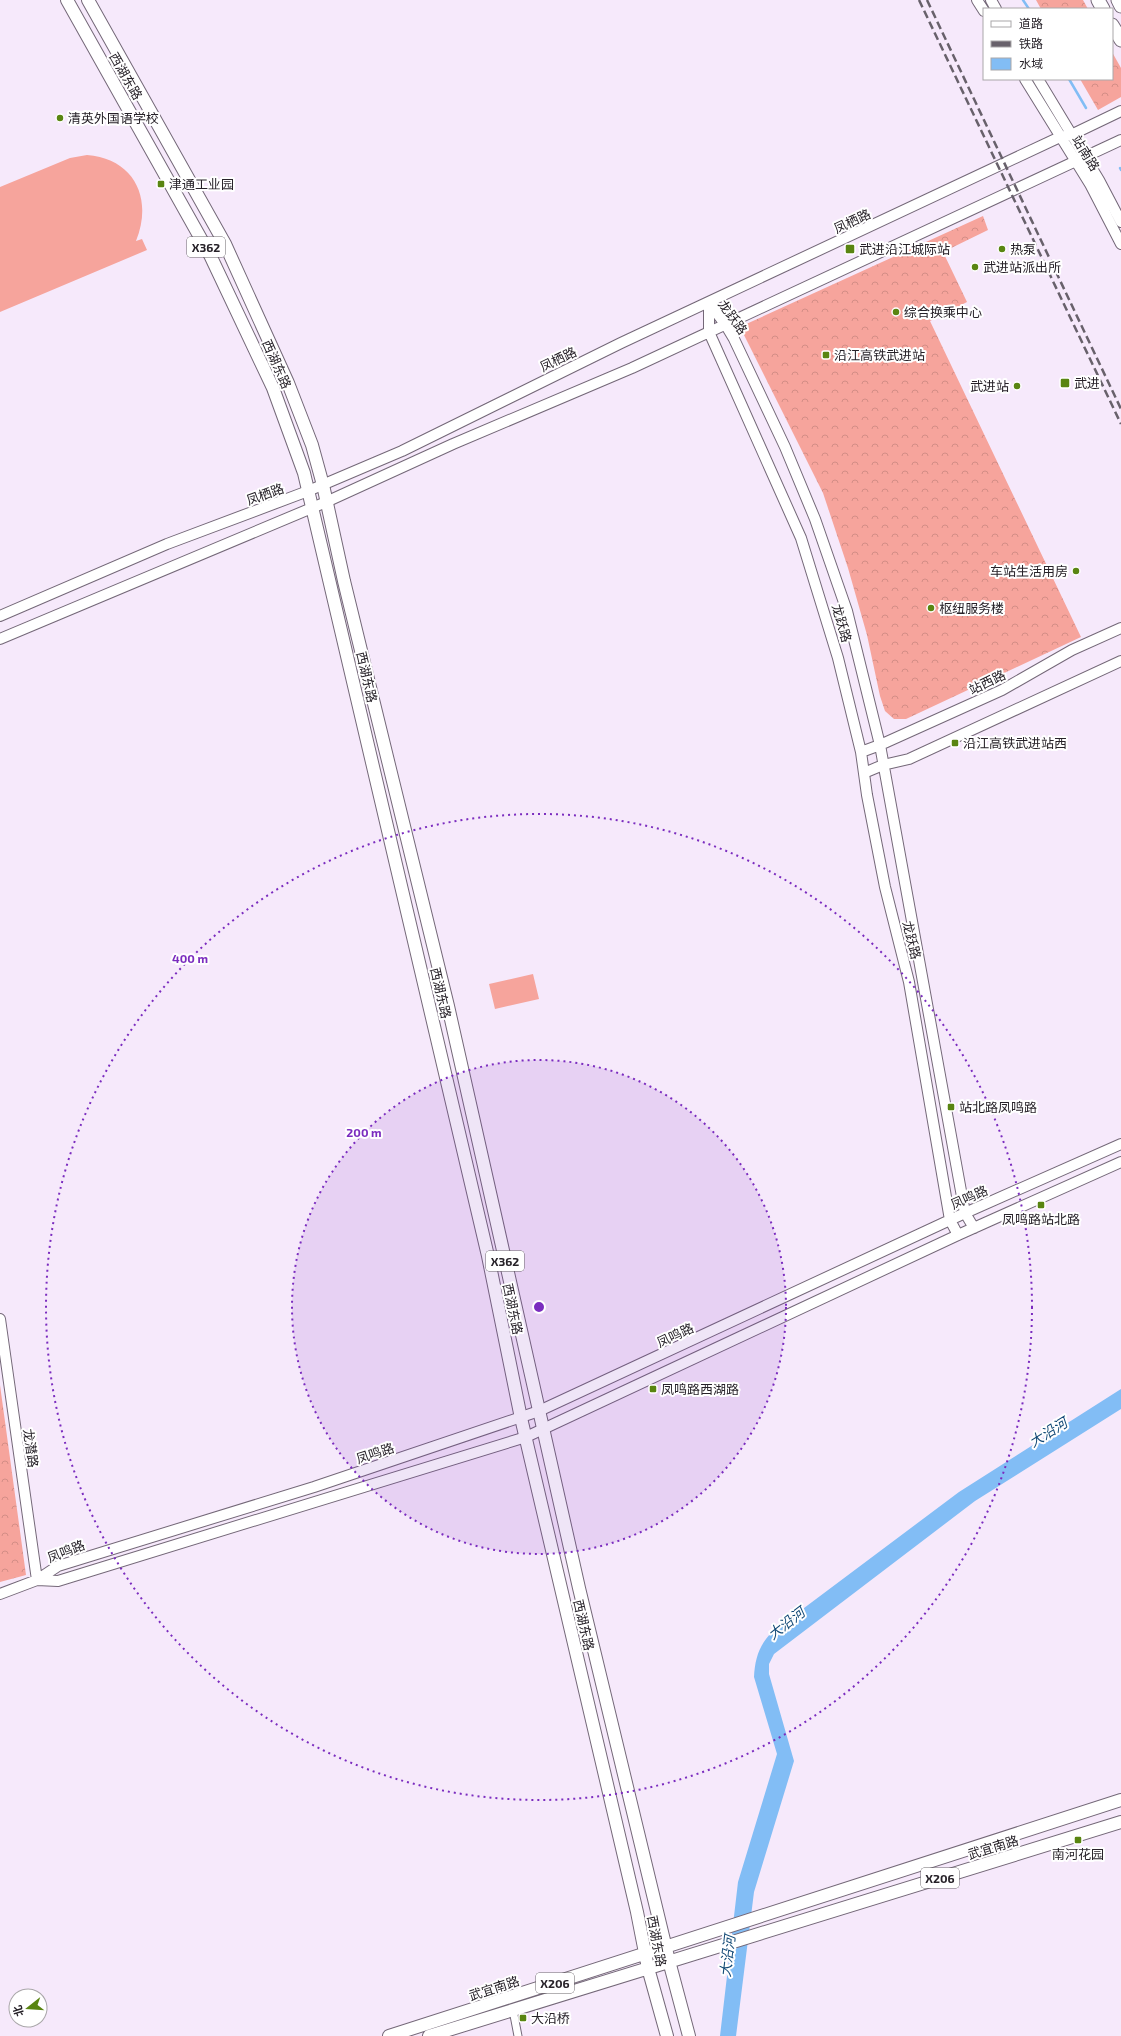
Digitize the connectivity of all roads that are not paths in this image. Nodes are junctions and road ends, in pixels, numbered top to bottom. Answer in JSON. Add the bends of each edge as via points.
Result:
{"nodes":[{"id":1,"x":67,"y":0,"type":"edge"},
{"id":2,"x":88,"y":0,"type":"edge"},
{"id":3,"x":977,"y":0,"type":"edge"},
{"id":4,"x":1118,"y":0,"type":"edge"},
{"id":5,"x":1121,"y":6,"type":"edge"},
{"id":6,"x":983,"y":9,"type":"edge"},
{"id":7,"x":1113,"y":27,"type":"edge"},
{"id":8,"x":1121,"y":40,"type":"edge"},
{"id":9,"x":1026,"y":80,"type":"edge"},
{"id":10,"x":1039,"y":80,"type":"edge"},
{"id":11,"x":1121,"y":111,"type":"edge"},
{"id":12,"x":1071,"y":135,"type":"junction"},
{"id":13,"x":1060,"y":137,"type":"junction"},
{"id":14,"x":1121,"y":140,"type":"edge"},
{"id":15,"x":1081,"y":158,"type":"junction"},
{"id":16,"x":1121,"y":222,"type":"edge"},
{"id":17,"x":1121,"y":244,"type":"edge"},
{"id":18,"x":709,"y":303,"type":"junction"},
{"id":19,"x":726,"y":324,"type":"junction"},
{"id":20,"x":709,"y":332,"type":"junction"},
{"id":21,"x":323,"y":485,"type":"junction"},
{"id":22,"x":308,"y":491,"type":"junction"},
{"id":23,"x":326,"y":502,"type":"junction"},
{"id":24,"x":312,"y":508,"type":"junction"},
{"id":25,"x":0,"y":616,"type":"edge"},
{"id":26,"x":1121,"y":628,"type":"edge"},
{"id":27,"x":0,"y":639,"type":"edge"},
{"id":28,"x":1121,"y":661,"type":"edge"},
{"id":29,"x":880,"y":745,"type":"junction"},
{"id":30,"x":861,"y":752,"type":"junction"},
{"id":31,"x":883,"y":765,"type":"junction"},
{"id":32,"x":864,"y":773,"type":"junction"},
{"id":33,"x":1121,"y":1144,"type":"edge"},
{"id":34,"x":1121,"y":1162,"type":"edge"},
{"id":35,"x":965,"y":1213,"type":"junction"},
{"id":36,"x":950,"y":1220,"type":"junction"},
{"id":37,"x":974,"y":1228,"type":"junction"},
{"id":38,"x":958,"y":1235,"type":"junction"},
{"id":39,"x":0,"y":1319,"type":"edge"},
{"id":40,"x":538,"y":1411,"type":"junction"},
{"id":41,"x":521,"y":1418,"type":"junction"},
{"id":42,"x":542,"y":1430,"type":"junction"},
{"id":43,"x":526,"y":1437,"type":"junction"},
{"id":44,"x":37,"y":1580,"type":"junction"},
{"id":45,"x":0,"y":1594,"type":"edge"},
{"id":46,"x":1121,"y":1800,"type":"edge"},
{"id":47,"x":1121,"y":1822,"type":"edge"},
{"id":48,"x":666,"y":1947,"type":"junction"},
{"id":49,"x":645,"y":1955,"type":"junction"},
{"id":50,"x":669,"y":1961,"type":"junction"},
{"id":51,"x":648,"y":1968,"type":"junction"},
{"id":52,"x":513,"y":2010,"type":"junction"},
{"id":53,"x":389,"y":2036,"type":"edge"},
{"id":54,"x":429,"y":2036,"type":"edge"},
{"id":55,"x":518,"y":2036,"type":"edge"},
{"id":56,"x":666,"y":2036,"type":"edge"},
{"id":57,"x":689,"y":2036,"type":"edge"}],
"edges":[{"from":1,"to":22,"type":"main road","name":"西湖东路","number":"X362","via":[[210,255],[273,388],[304,473]]},
{"from":2,"to":21,"type":"main road","name":"西湖东路","number":"X362","via":[[226,244],[288,383],[312,446]]},
{"from":3,"to":6,"type":"street"},
{"from":4,"to":5,"type":"highway"},
{"from":7,"to":8,"type":"highway"},
{"from":9,"to":13,"type":"street","name":"站南路"},
{"from":10,"to":12,"type":"street","name":"站南路"},
{"from":11,"to":12,"type":"street","name":"凤栖路"},
{"from":12,"to":13,"type":"street","name":"凤栖路"},
{"from":12,"to":15,"type":"street","name":"站南路"},
{"from":13,"to":15,"type":"street","name":"站南路"},
{"from":13,"to":18,"type":"street","name":"凤栖路"},
{"from":14,"to":15,"type":"street"},
{"from":15,"to":16,"type":"street","name":"站南路"},
{"from":15,"to":17,"type":"street","name":"站南路"},
{"from":15,"to":19,"type":"street"},
{"from":18,"to":19,"type":"street","name":"龙跃路"},
{"from":18,"to":20,"type":"street","name":"龙跃路"},
{"from":18,"to":21,"type":"street","name":"凤栖路","via":[[621,343],[402,451]]},
{"from":19,"to":20,"type":"street"},
{"from":19,"to":29,"type":"street","name":"龙跃路","via":[[785,448],[815,519],[847,611]]},
{"from":20,"to":23,"type":"street"},
{"from":20,"to":30,"type":"street","name":"龙跃路","via":[[801,538],[838,658]]},
{"from":21,"to":22,"type":"street","name":"凤栖路"},
{"from":21,"to":23,"type":"main road","name":"西湖东路","number":"X362"},
{"from":22,"to":24,"type":"main road","name":"西湖东路","number":"X362"},
{"from":22,"to":25,"type":"street","name":"凤栖路","via":[[167,544]]},
{"from":23,"to":24,"type":"street"},
{"from":23,"to":40,"type":"main road","name":"西湖东路","number":"X362","via":[[446,998]]},
{"from":24,"to":27,"type":"street"},
{"from":24,"to":41,"type":"main road","name":"西湖东路","number":"X362","via":[[488,1256]]},
{"from":26,"to":29,"type":"street","name":"站西路","via":[[1072,650],[1002,690]]},
{"from":28,"to":31,"type":"street","via":[[909,759]]},
{"from":29,"to":30,"type":"street","name":"站西路"},
{"from":29,"to":31,"type":"street","name":"龙跃路"},
{"from":30,"to":32,"type":"street","name":"龙跃路"},
{"from":31,"to":32,"type":"street"},
{"from":31,"to":35,"type":"street","name":"龙跃路"},
{"from":32,"to":36,"type":"street","name":"龙跃路","via":[[885,887],[909,982]]},
{"from":33,"to":35,"type":"street","name":"凤鸣路"},
{"from":34,"to":37,"type":"street","name":"凤鸣路"},
{"from":35,"to":36,"type":"street","name":"凤鸣路"},
{"from":35,"to":37,"type":"street","name":"龙跃路"},
{"from":36,"to":38,"type":"street","name":"龙跃路"},
{"from":36,"to":40,"type":"street","name":"凤鸣路"},
{"from":37,"to":38,"type":"street","name":"凤鸣路"},
{"from":38,"to":42,"type":"street","name":"凤鸣路"},
{"from":39,"to":44,"type":"street","name":"龙潜路"},
{"from":40,"to":41,"type":"street","name":"凤鸣路"},
{"from":40,"to":42,"type":"main road","name":"西湖东路","number":"X362"},
{"from":41,"to":43,"type":"main road","name":"西湖东路","number":"X362"},
{"from":41,"to":44,"type":"street","name":"凤鸣路","via":[[314,1487],[58,1566]]},
{"from":42,"to":43,"type":"street","name":"凤鸣路"},
{"from":42,"to":48,"type":"main road","name":"西湖东路","number":"X362"},
{"from":43,"to":44,"type":"street","name":"凤鸣路","via":[[58,1582]]},
{"from":43,"to":49,"type":"main road","name":"西湖东路","number":"X362"},
{"from":44,"to":45,"type":"street"},
{"from":46,"to":48,"type":"main road","name":"武宜南路","number":"X206"},
{"from":47,"to":50,"type":"main road","name":"武宜南路","number":"X206"},
{"from":48,"to":49,"type":"main road","name":"武宜南路","number":"X206"},
{"from":48,"to":50,"type":"main road","name":"西湖东路","number":"X362"},
{"from":49,"to":51,"type":"main road","name":"西湖东路","number":"X362"},
{"from":49,"to":53,"type":"main road","name":"武宜南路","number":"X206"},
{"from":50,"to":51,"type":"main road","name":"武宜南路","number":"X206"},
{"from":50,"to":57,"type":"main road","name":"西湖东路","number":"X362"},
{"from":51,"to":52,"type":"main road","name":"武宜南路","number":"X206"},
{"from":51,"to":56,"type":"main road","name":"西湖东路","number":"X362"},
{"from":52,"to":54,"type":"main road","name":"武宜南路","number":"X206"},
{"from":52,"to":55,"type":"street"}]}
